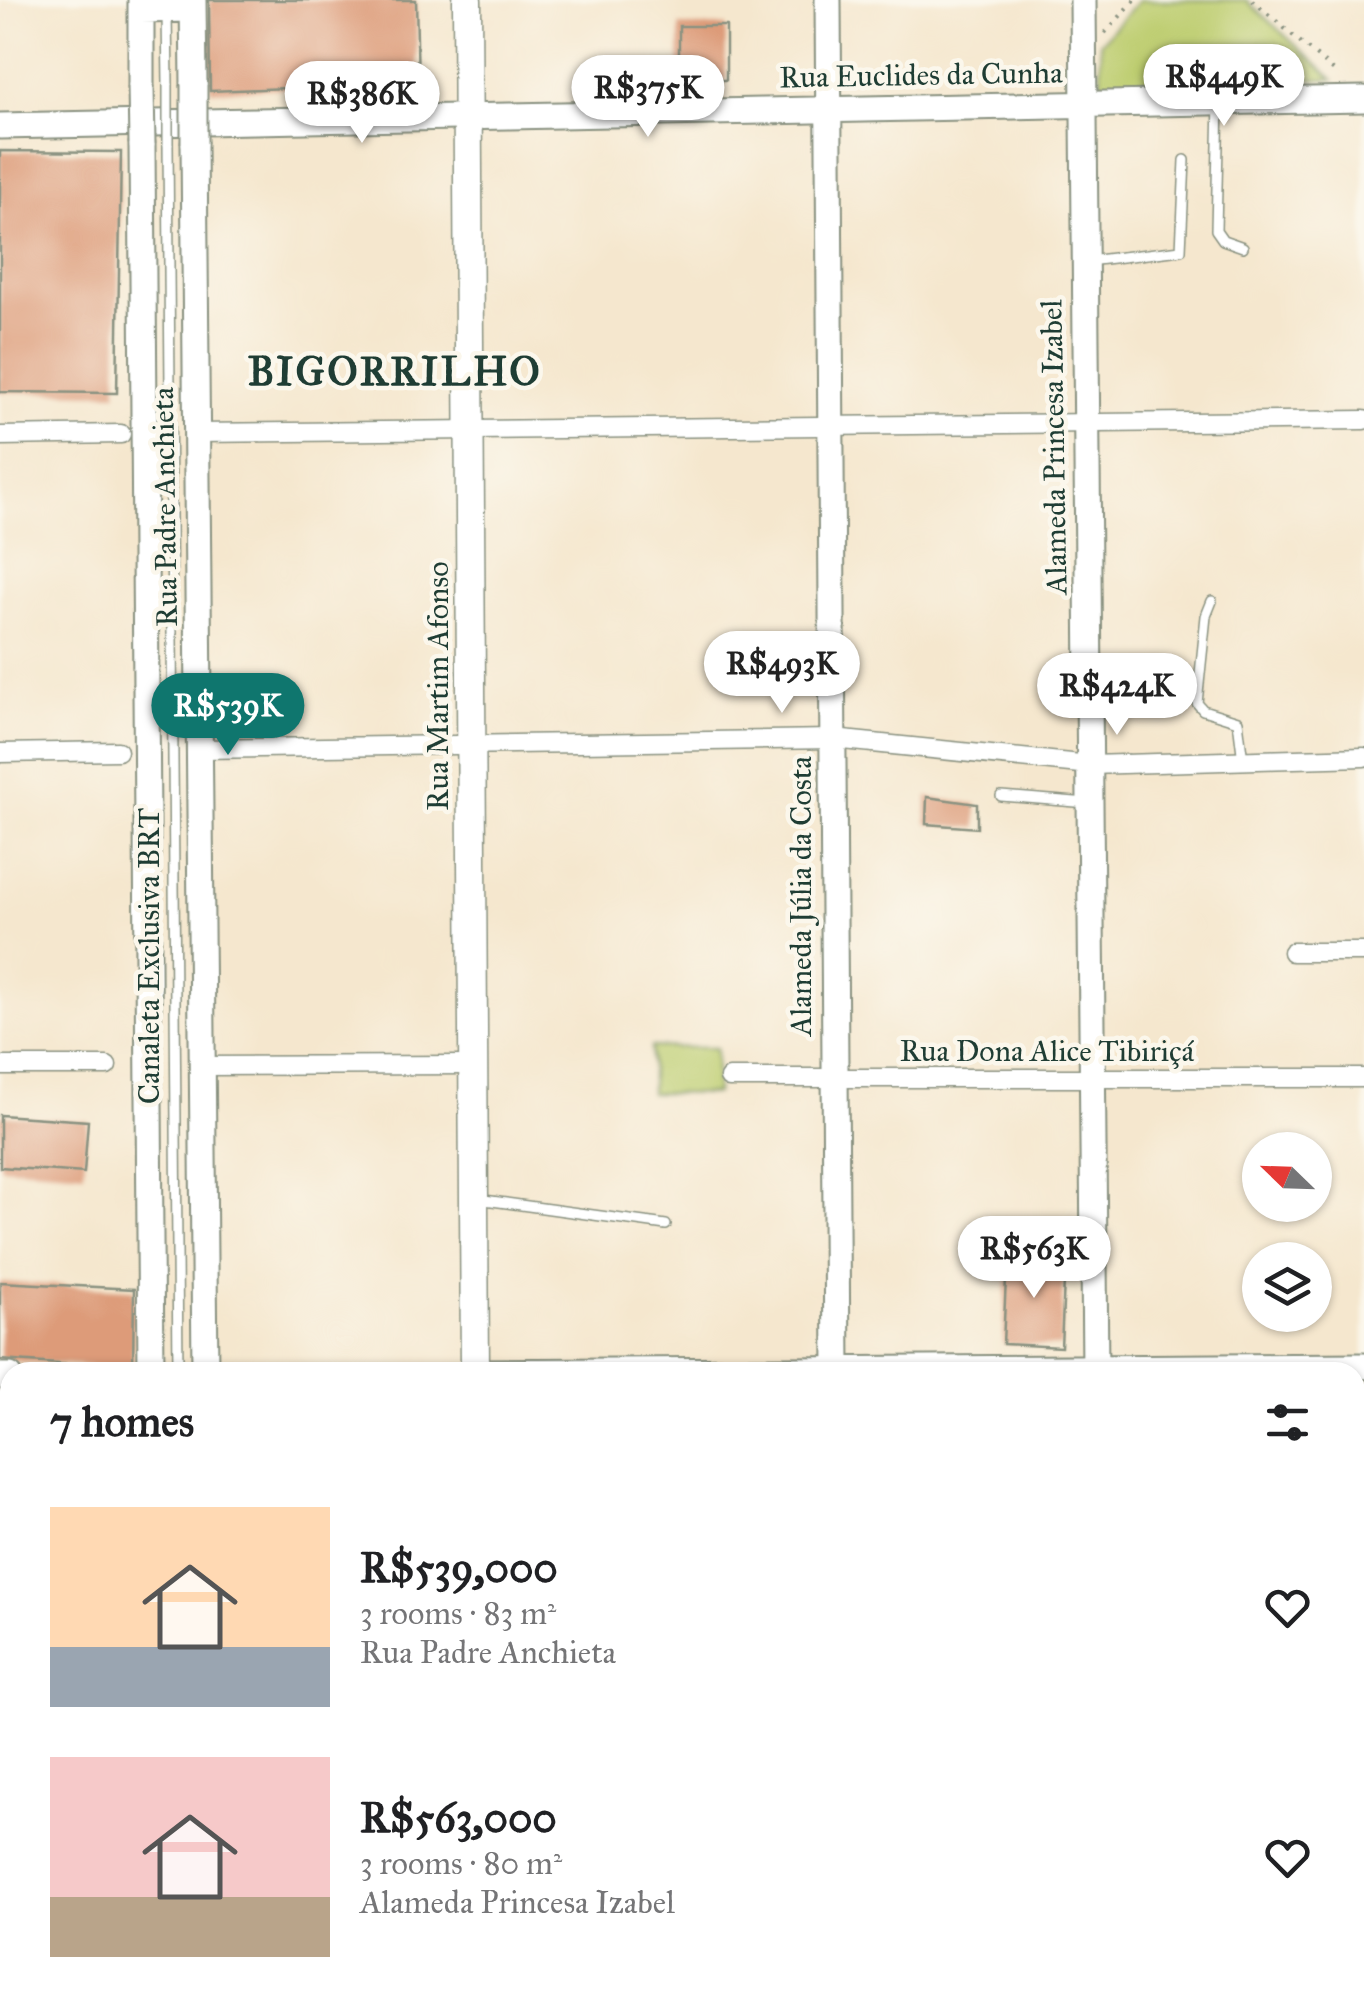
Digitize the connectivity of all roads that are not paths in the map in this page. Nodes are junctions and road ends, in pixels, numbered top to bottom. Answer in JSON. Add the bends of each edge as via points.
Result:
{"nodes":[{"id":1,"x":467,"y":0,"type":"edge"},
{"id":2,"x":828,"y":0,"type":"edge"},
{"id":3,"x":1082,"y":0,"type":"edge"},
{"id":4,"x":140,"y":5,"type":"edge"},
{"id":5,"x":167,"y":5,"type":"edge"},
{"id":6,"x":193,"y":5,"type":"edge"},
{"id":7,"x":1364,"y":99,"type":"edge"},
{"id":8,"x":1218,"y":102,"type":"junction"},
{"id":9,"x":1084,"y":104,"type":"junction"},
{"id":10,"x":828,"y":109,"type":"junction"},
{"id":11,"x":468,"y":116,"type":"junction"},
{"id":12,"x":0,"y":126,"type":"edge"},
{"id":13,"x":1185,"y":160,"type":"dead end"},
{"id":14,"x":1243,"y":247,"type":"dead end"},
{"id":15,"x":1085,"y":262,"type":"junction"},
{"id":16,"x":1364,"y":420,"type":"edge"},
{"id":17,"x":1086,"y":423,"type":"junction"},
{"id":18,"x":830,"y":426,"type":"junction"},
{"id":19,"x":470,"y":430,"type":"junction"},
{"id":20,"x":197,"y":433,"type":"junction"},
{"id":21,"x":122,"y":434,"type":"dead end"},
{"id":22,"x":0,"y":436,"type":"edge"},
{"id":23,"x":1212,"y":601,"type":"dead end"},
{"id":24,"x":833,"y":739,"type":"junction"},
{"id":25,"x":471,"y":745,"type":"junction"},
{"id":26,"x":200,"y":750,"type":"junction"},
{"id":27,"x":118,"y":751,"type":"dead end"},
{"id":28,"x":0,"y":753,"type":"edge"},
{"id":29,"x":1364,"y":757,"type":"edge"},
{"id":30,"x":1243,"y":760,"type":"junction"},
{"id":31,"x":1090,"y":765,"type":"junction"},
{"id":32,"x":1001,"y":796,"type":"dead end"},
{"id":33,"x":1090,"y":804,"type":"junction"},
{"id":34,"x":1292,"y":952,"type":"dead end"},
{"id":35,"x":1364,"y":952,"type":"edge"},
{"id":36,"x":473,"y":1065,"type":"junction"},
{"id":37,"x":0,"y":1066,"type":"edge"},
{"id":38,"x":108,"y":1066,"type":"dead end"},
{"id":39,"x":202,"y":1066,"type":"junction"},
{"id":40,"x":729,"y":1078,"type":"dead end"},
{"id":41,"x":835,"y":1078,"type":"junction"},
{"id":42,"x":1093,"y":1078,"type":"junction"},
{"id":43,"x":1364,"y":1078,"type":"edge"},
{"id":44,"x":474,"y":1198,"type":"junction"},
{"id":45,"x":666,"y":1225,"type":"dead end"},
{"id":46,"x":152,"y":1362,"type":"edge"},
{"id":47,"x":178,"y":1362,"type":"edge"},
{"id":48,"x":206,"y":1362,"type":"edge"},
{"id":49,"x":475,"y":1362,"type":"edge"},
{"id":50,"x":837,"y":1362,"type":"edge"},
{"id":51,"x":1095,"y":1362,"type":"edge"}],
"edges":[{"from":1,"to":11,"type":"main road","name":"Rua Martim Afonso"},
{"from":2,"to":10,"type":"street","name":"Alameda Júlia da Costa"},
{"from":3,"to":9,"type":"street","name":"Alameda Princesa Izabel"},
{"from":4,"to":5,"type":"street"},
{"from":4,"to":46,"type":"street","name":"Rua Padre Anchieta","bridge":true},
{"from":5,"to":6,"type":"street"},
{"from":5,"to":47,"type":"lane","name":"Canaleta Exclusiva BRT","bridge":true},
{"from":6,"to":20,"type":"street","name":"Rua Padre Anchieta","bridge":true},
{"from":7,"to":8,"type":"street","name":"Rua Euclides da Cunha"},
{"from":8,"to":9,"type":"street","name":"Rua Euclides da Cunha"},
{"from":8,"to":14,"type":"lane","via":[[1216,230]]},
{"from":9,"to":10,"type":"street","name":"Rua Euclides da Cunha"},
{"from":9,"to":15,"type":"street","name":"Alameda Princesa Izabel"},
{"from":10,"to":11,"type":"street","name":"Rua Euclides da Cunha"},
{"from":10,"to":18,"type":"street","name":"Alameda Júlia da Costa"},
{"from":11,"to":12,"type":"street","name":"Rua Euclides da Cunha"},
{"from":11,"to":19,"type":"main road","name":"Rua Martim Afonso"},
{"from":13,"to":15,"type":"lane","via":[[1181,250]]},
{"from":15,"to":17,"type":"street","name":"Alameda Princesa Izabel"},
{"from":16,"to":17,"type":"street"},
{"from":17,"to":18,"type":"street"},
{"from":17,"to":31,"type":"street","name":"Alameda Princesa Izabel"},
{"from":18,"to":19,"type":"street"},
{"from":18,"to":24,"type":"street","name":"Alameda Júlia da Costa"},
{"from":19,"to":20,"type":"street"},
{"from":19,"to":25,"type":"main road","name":"Rua Martim Afonso"},
{"from":20,"to":26,"type":"street","name":"Rua Padre Anchieta"},
{"from":21,"to":22,"type":"street"},
{"from":23,"to":30,"type":"lane","via":[[1197,703],[1238,722]]},
{"from":24,"to":25,"type":"street"},
{"from":24,"to":31,"type":"street"},
{"from":24,"to":41,"type":"street","name":"Alameda Júlia da Costa"},
{"from":25,"to":26,"type":"street"},
{"from":25,"to":36,"type":"main road","name":"Rua Martim Afonso"},
{"from":26,"to":39,"type":"street","name":"Rua Padre Anchieta"},
{"from":27,"to":28,"type":"street"},
{"from":29,"to":30,"type":"street"},
{"from":30,"to":31,"type":"street"},
{"from":31,"to":33,"type":"street","name":"Alameda Princesa Izabel"},
{"from":32,"to":33,"type":"lane"},
{"from":33,"to":42,"type":"street","name":"Alameda Princesa Izabel"},
{"from":34,"to":35,"type":"street"},
{"from":36,"to":39,"type":"street"},
{"from":36,"to":44,"type":"main road","name":"Rua Martim Afonso"},
{"from":37,"to":38,"type":"street"},
{"from":39,"to":48,"type":"street","name":"Rua Padre Anchieta"},
{"from":40,"to":41,"type":"street","name":"Rua Dona Alice Tibiriçá"},
{"from":41,"to":42,"type":"street","name":"Rua Dona Alice Tibiriçá"},
{"from":41,"to":50,"type":"street","name":"Alameda Júlia da Costa"},
{"from":42,"to":43,"type":"street","name":"Rua Dona Alice Tibiriçá"},
{"from":42,"to":51,"type":"street","name":"Alameda Princesa Izabel"},
{"from":44,"to":45,"type":"lane"},
{"from":44,"to":49,"type":"main road","name":"Rua Martim Afonso"}]}
